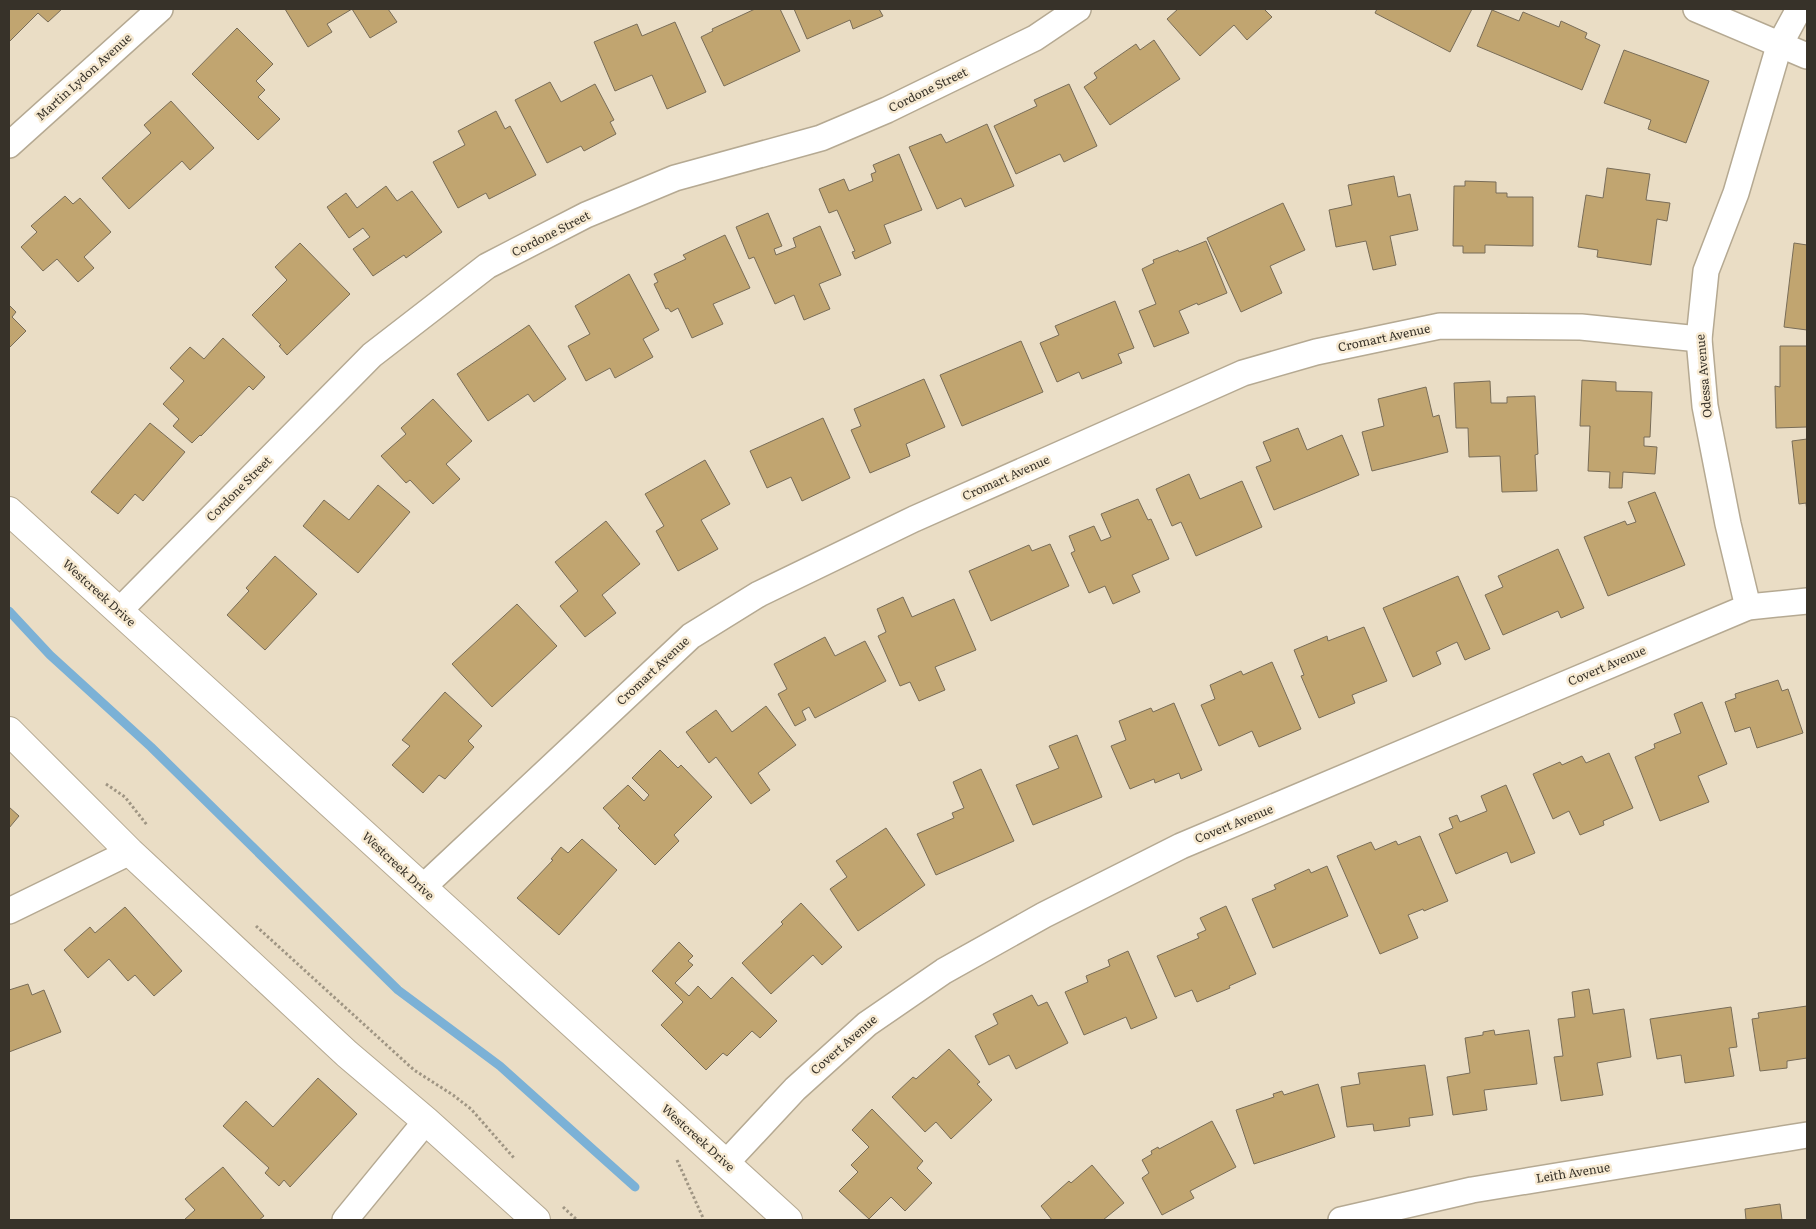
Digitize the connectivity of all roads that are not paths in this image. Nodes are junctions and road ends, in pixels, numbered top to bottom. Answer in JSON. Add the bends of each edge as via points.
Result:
{"nodes":[{"id":1,"x":160,"y":9,"type":"edge"},
{"id":2,"x":1078,"y":9,"type":"edge"},
{"id":3,"x":1696,"y":9,"type":"edge"},
{"id":4,"x":1799,"y":9,"type":"edge"},
{"id":5,"x":1780,"y":46,"type":"junction"},
{"id":6,"x":1807,"y":56,"type":"edge"},
{"id":7,"x":9,"y":145,"type":"edge"},
{"id":8,"x":1699,"y":338,"type":"junction"},
{"id":9,"x":9,"y":512,"type":"edge"},
{"id":10,"x":1807,"y":602,"type":"edge"},
{"id":11,"x":1748,"y":607,"type":"junction"},
{"id":12,"x":119,"y":610,"type":"junction"},
{"id":13,"x":9,"y":731,"type":"edge"},
{"id":14,"x":130,"y":852,"type":"junction"},
{"id":15,"x":422,"y":888,"type":"junction"},
{"id":16,"x":9,"y":911,"type":"edge"},
{"id":17,"x":426,"y":1120,"type":"junction"},
{"id":18,"x":1807,"y":1135,"type":"edge"},
{"id":19,"x":726,"y":1163,"type":"junction"},
{"id":20,"x":345,"y":1220,"type":"edge"},
{"id":21,"x":536,"y":1220,"type":"edge"},
{"id":22,"x":788,"y":1220,"type":"edge"},
{"id":23,"x":1341,"y":1220,"type":"edge"}],
"edges":[{"from":1,"to":7,"type":"street","name":"Martin Lydon Avenue"},
{"from":2,"to":12,"type":"street","name":"Cordone Street","via":[[1035,38],[888,110],[821,138],[675,178],[586,215],[487,266],[372,355]]},
{"from":3,"to":5,"type":"street"},
{"from":4,"to":5,"type":"street","name":"Odessa Avenue"},
{"from":5,"to":6,"type":"street"},
{"from":5,"to":8,"type":"street","name":"Odessa Avenue","via":[[1736,193],[1706,271]]},
{"from":8,"to":11,"type":"street","name":"Odessa Avenue","via":[[1705,406]]},
{"from":8,"to":15,"type":"street","name":"Cromart Avenue","via":[[1581,327],[1440,326],[1316,352],[1243,373],[914,519],[758,594],[691,636]]},
{"from":9,"to":12,"type":"street","name":"Westcreek Drive"},
{"from":10,"to":11,"type":"street","name":"Covert Avenue"},
{"from":11,"to":19,"type":"street","name":"Covert Avenue","via":[[1182,846],[1044,915],[944,971],[867,1024],[794,1089]]},
{"from":12,"to":15,"type":"street","name":"Westcreek Drive"},
{"from":13,"to":14,"type":"street"},
{"from":14,"to":16,"type":"street"},
{"from":14,"to":17,"type":"street","via":[[347,1054]]},
{"from":15,"to":19,"type":"street","name":"Westcreek Drive"},
{"from":17,"to":20,"type":"street"},
{"from":17,"to":21,"type":"street"},
{"from":18,"to":23,"type":"street","name":"Leith Avenue","via":[[1472,1190]]},
{"from":19,"to":22,"type":"street","name":"Westcreek Drive"}]}
